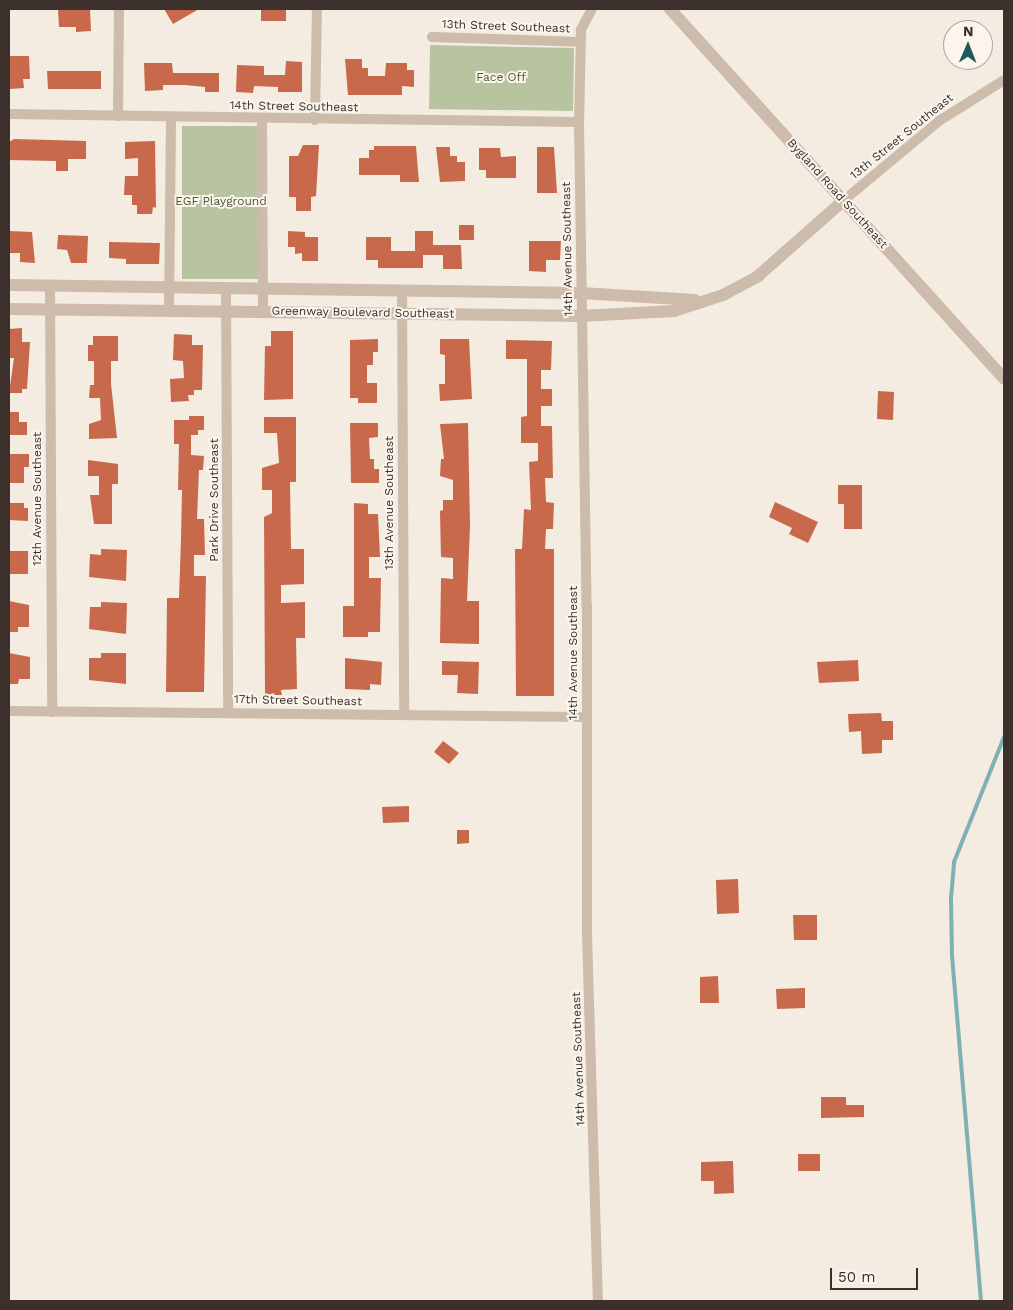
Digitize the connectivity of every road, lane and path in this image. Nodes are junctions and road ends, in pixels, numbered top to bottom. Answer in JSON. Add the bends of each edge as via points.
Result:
{"nodes":[{"id":1,"x":119,"y":9,"type":"edge"},
{"id":2,"x":317,"y":9,"type":"edge"},
{"id":3,"x":592,"y":9,"type":"edge"},
{"id":4,"x":670,"y":9,"type":"edge"},
{"id":5,"x":432,"y":37,"type":"dead end"},
{"id":6,"x":579,"y":42,"type":"junction"},
{"id":7,"x":1004,"y":80,"type":"edge"},
{"id":8,"x":9,"y":114,"type":"edge"},
{"id":9,"x":118,"y":116,"type":"junction"},
{"id":10,"x":171,"y":118,"type":"junction"},
{"id":11,"x":262,"y":119,"type":"junction"},
{"id":12,"x":315,"y":120,"type":"junction"},
{"id":13,"x":579,"y":122,"type":"junction"},
{"id":14,"x":844,"y":201,"type":"junction"},
{"id":15,"x":9,"y":285,"type":"edge"},
{"id":16,"x":50,"y":286,"type":"junction"},
{"id":17,"x":169,"y":287,"type":"junction"},
{"id":18,"x":226,"y":288,"type":"junction"},
{"id":19,"x":263,"y":288,"type":"junction"},
{"id":20,"x":402,"y":290,"type":"junction"},
{"id":21,"x":581,"y":292,"type":"junction"},
{"id":22,"x":714,"y":298,"type":"junction"},
{"id":23,"x":9,"y":309,"type":"edge"},
{"id":24,"x":50,"y":310,"type":"junction"},
{"id":25,"x":169,"y":311,"type":"junction"},
{"id":26,"x":226,"y":312,"type":"junction"},
{"id":27,"x":263,"y":312,"type":"junction"},
{"id":28,"x":401,"y":314,"type":"junction"},
{"id":29,"x":581,"y":316,"type":"junction"},
{"id":30,"x":1004,"y":379,"type":"edge"},
{"id":31,"x":9,"y":711,"type":"edge"},
{"id":32,"x":52,"y":712,"type":"junction"},
{"id":33,"x":228,"y":713,"type":"junction"},
{"id":34,"x":404,"y":715,"type":"junction"},
{"id":35,"x":587,"y":717,"type":"junction"},
{"id":36,"x":598,"y":1301,"type":"edge"}],
"edges":[{"from":1,"to":9,"type":"street"},
{"from":2,"to":12,"type":"street"},
{"from":3,"to":6,"type":"street","name":"14th Avenue Southeast","via":[[584,19]]},
{"from":4,"to":14,"type":"street","name":"Bygland Road Southeast"},
{"from":5,"to":6,"type":"street","name":"13th Street Southeast"},
{"from":6,"to":13,"type":"street","name":"14th Avenue Southeast"},
{"from":7,"to":14,"type":"street","name":"13th Street Southeast","via":[[939,120]]},
{"from":8,"to":9,"type":"street","name":"14th Street Southeast"},
{"from":9,"to":10,"type":"street","name":"14th Street Southeast"},
{"from":10,"to":11,"type":"street","name":"14th Street Southeast"},
{"from":10,"to":17,"type":"street"},
{"from":11,"to":12,"type":"street","name":"14th Street Southeast"},
{"from":11,"to":19,"type":"street"},
{"from":12,"to":13,"type":"street","name":"14th Street Southeast"},
{"from":13,"to":21,"type":"street","name":"14th Avenue Southeast"},
{"from":14,"to":22,"type":"street","name":"Greenway Boulevard Southeast","via":[[758,276]]},
{"from":14,"to":30,"type":"street","name":"Bygland Road Southeast"},
{"from":15,"to":16,"type":"street","name":"Greenway Boulevard Southeast"},
{"from":16,"to":17,"type":"street","name":"Greenway Boulevard Southeast"},
{"from":16,"to":24,"type":"street","name":"12th Avenue Southeast"},
{"from":17,"to":18,"type":"street","name":"Greenway Boulevard Southeast"},
{"from":17,"to":25,"type":"street"},
{"from":18,"to":19,"type":"street","name":"Greenway Boulevard Southeast"},
{"from":18,"to":26,"type":"street","name":"Park Drive Southeast"},
{"from":19,"to":20,"type":"street","name":"Greenway Boulevard Southeast"},
{"from":19,"to":27,"type":"street"},
{"from":20,"to":21,"type":"street","name":"Greenway Boulevard Southeast"},
{"from":20,"to":28,"type":"street","name":"13th Avenue Southeast"},
{"from":21,"to":22,"type":"street","name":"Greenway Boulevard Southeast","via":[[662,300]]},
{"from":21,"to":29,"type":"street","name":"14th Avenue Southeast"},
{"from":22,"to":29,"type":"street","name":"Greenway Boulevard Southeast","via":[[674,311]]},
{"from":23,"to":24,"type":"street","name":"Greenway Boulevard Southeast"},
{"from":24,"to":25,"type":"street","name":"Greenway Boulevard Southeast"},
{"from":24,"to":32,"type":"street","name":"12th Avenue Southeast"},
{"from":25,"to":26,"type":"street","name":"Greenway Boulevard Southeast"},
{"from":26,"to":27,"type":"street","name":"Greenway Boulevard Southeast"},
{"from":26,"to":33,"type":"street","name":"Park Drive Southeast"},
{"from":27,"to":28,"type":"street","name":"Greenway Boulevard Southeast"},
{"from":28,"to":29,"type":"street","name":"Greenway Boulevard Southeast"},
{"from":28,"to":34,"type":"street","name":"13th Avenue Southeast"},
{"from":29,"to":35,"type":"street","name":"14th Avenue Southeast"},
{"from":31,"to":32,"type":"street","name":"17th Street Southeast"},
{"from":32,"to":33,"type":"street","name":"17th Street Southeast"},
{"from":33,"to":34,"type":"street","name":"17th Street Southeast"},
{"from":34,"to":35,"type":"street","name":"17th Street Southeast"},
{"from":35,"to":36,"type":"street","name":"14th Avenue Southeast","via":[[587,934]]}]}
